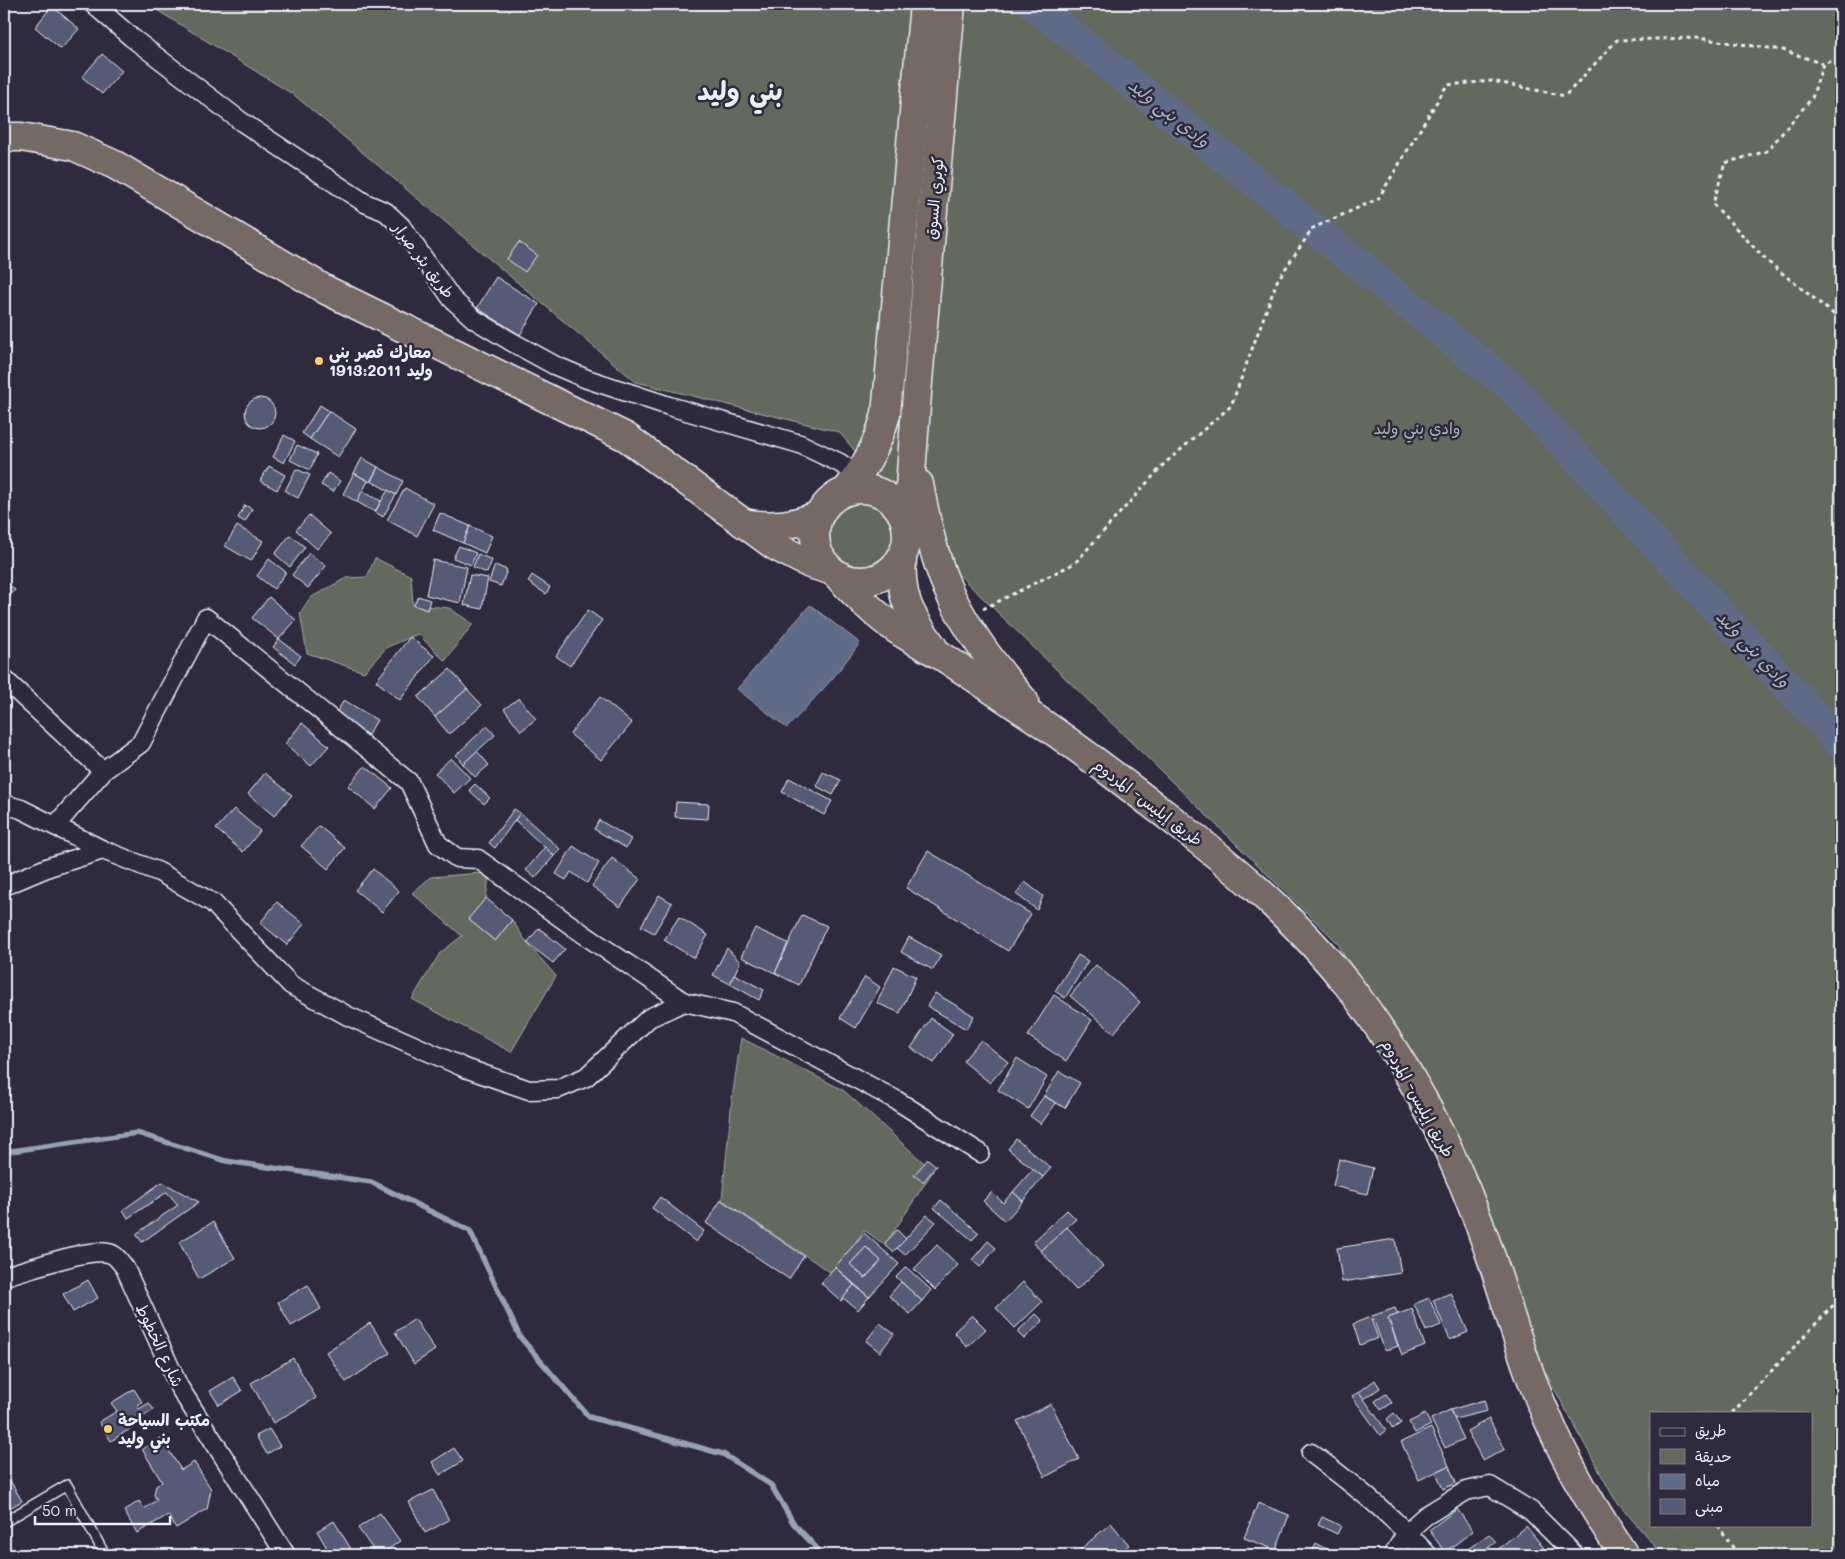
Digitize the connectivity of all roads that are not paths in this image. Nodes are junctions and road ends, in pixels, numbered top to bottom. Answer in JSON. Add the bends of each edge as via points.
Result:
{"nodes":[{"id":1,"x":93,"y":4,"type":"edge"},
{"id":2,"x":924,"y":4,"type":"edge"},
{"id":3,"x":951,"y":4,"type":"edge"},
{"id":4,"x":4,"y":137,"type":"edge"},
{"id":5,"x":914,"y":439,"type":"junction"},
{"id":6,"x":858,"y":486,"type":"junction"},
{"id":7,"x":818,"y":516,"type":"junction"},
{"id":8,"x":743,"y":523,"type":"junction"},
{"id":9,"x":907,"y":528,"type":"junction"},
{"id":10,"x":902,"y":557,"type":"junction"},
{"id":11,"x":834,"y":573,"type":"junction"},
{"id":12,"x":938,"y":654,"type":"junction"},
{"id":13,"x":4,"y":679,"type":"edge"},
{"id":14,"x":1045,"y":725,"type":"junction"},
{"id":15,"x":103,"y":771,"type":"junction"},
{"id":16,"x":4,"y":804,"type":"edge"},
{"id":17,"x":55,"y":826,"type":"junction"},
{"id":18,"x":103,"y":850,"type":"junction"},
{"id":19,"x":4,"y":886,"type":"edge"},
{"id":20,"x":684,"y":1002,"type":"junction"},
{"id":21,"x":980,"y":1153,"type":"dead end"},
{"id":22,"x":4,"y":1276,"type":"edge"},
{"id":23,"x":1311,"y":1453,"type":"dead end"},
{"id":24,"x":4,"y":1522,"type":"edge"},
{"id":25,"x":1407,"y":1532,"type":"junction"},
{"id":26,"x":105,"y":1555,"type":"edge"},
{"id":27,"x":286,"y":1555,"type":"edge"},
{"id":28,"x":1394,"y":1555,"type":"edge"},
{"id":29,"x":1428,"y":1555,"type":"edge"},
{"id":30,"x":1575,"y":1555,"type":"edge"},
{"id":31,"x":1624,"y":1555,"type":"edge"}],
"edges":[{"from":1,"to":6,"type":"street","name":"طريق بئر صرار","via":[[242,122],[365,203],[386,212],[401,226],[452,299],[474,319],[554,365],[586,379],[800,444],[823,454]]},
{"from":2,"to":6,"type":"highway","name":"كوبري السوق","via":[[886,414]]},
{"from":3,"to":5,"type":"highway","name":"كوبري السوق"},
{"from":4,"to":8,"type":"highway","via":[[73,146],[115,165],[326,290],[626,437]]},
{"from":5,"to":9,"type":"highway"},
{"from":5,"to":14,"type":"highway","via":[[924,509],[952,598],[992,661]]},
{"from":6,"to":7,"type":"highway","via":[[830,501]]},
{"from":6,"to":9,"type":"highway","via":[[878,492],[894,503]]},
{"from":7,"to":8,"type":"highway","via":[[782,526]]},
{"from":7,"to":11,"type":"highway","via":[[815,545],[820,558]]},
{"from":8,"to":11,"type":"highway","via":[[792,556]]},
{"from":9,"to":10,"type":"highway"},
{"from":10,"to":11,"type":"highway","via":[[881,578],[867,582],[852,581]]},
{"from":10,"to":12,"type":"highway","via":[[902,590],[907,606]]},
{"from":11,"to":12,"type":"highway","via":[[874,612]]},
{"from":12,"to":14,"type":"highway"},
{"from":13,"to":15,"type":"street"},
{"from":14,"to":31,"type":"highway","name":"طريق إيليس- المردوم","via":[[1228,862],[1270,900],[1328,962],[1380,1029],[1438,1127],[1466,1189],[1548,1421],[1576,1477]]},
{"from":15,"to":17,"type":"street"},
{"from":15,"to":20,"type":"street","via":[[141,743],[206,618],[409,782],[438,844],[457,858],[478,859]]},
{"from":16,"to":17,"type":"street"},
{"from":17,"to":18,"type":"street"},
{"from":18,"to":19,"type":"street"},
{"from":18,"to":20,"type":"street","via":[[159,872],[213,903],[291,985],[348,1016],[456,1064],[530,1090],[558,1089],[586,1077],[649,1018]]},
{"from":20,"to":21,"type":"street","via":[[733,1012],[896,1100]]},
{"from":22,"to":27,"type":"street","name":"شارع الخطوط","via":[[95,1252],[108,1252],[115,1256],[125,1268],[179,1387]]},
{"from":23,"to":25,"type":"street","via":[[1366,1494]]},
{"from":24,"to":26,"type":"lane","via":[[67,1484]]},
{"from":25,"to":28,"type":"street"},
{"from":25,"to":29,"type":"street"},
{"from":25,"to":30,"type":"street","via":[[1425,1516],[1466,1491],[1490,1486],[1531,1511]]}]}
